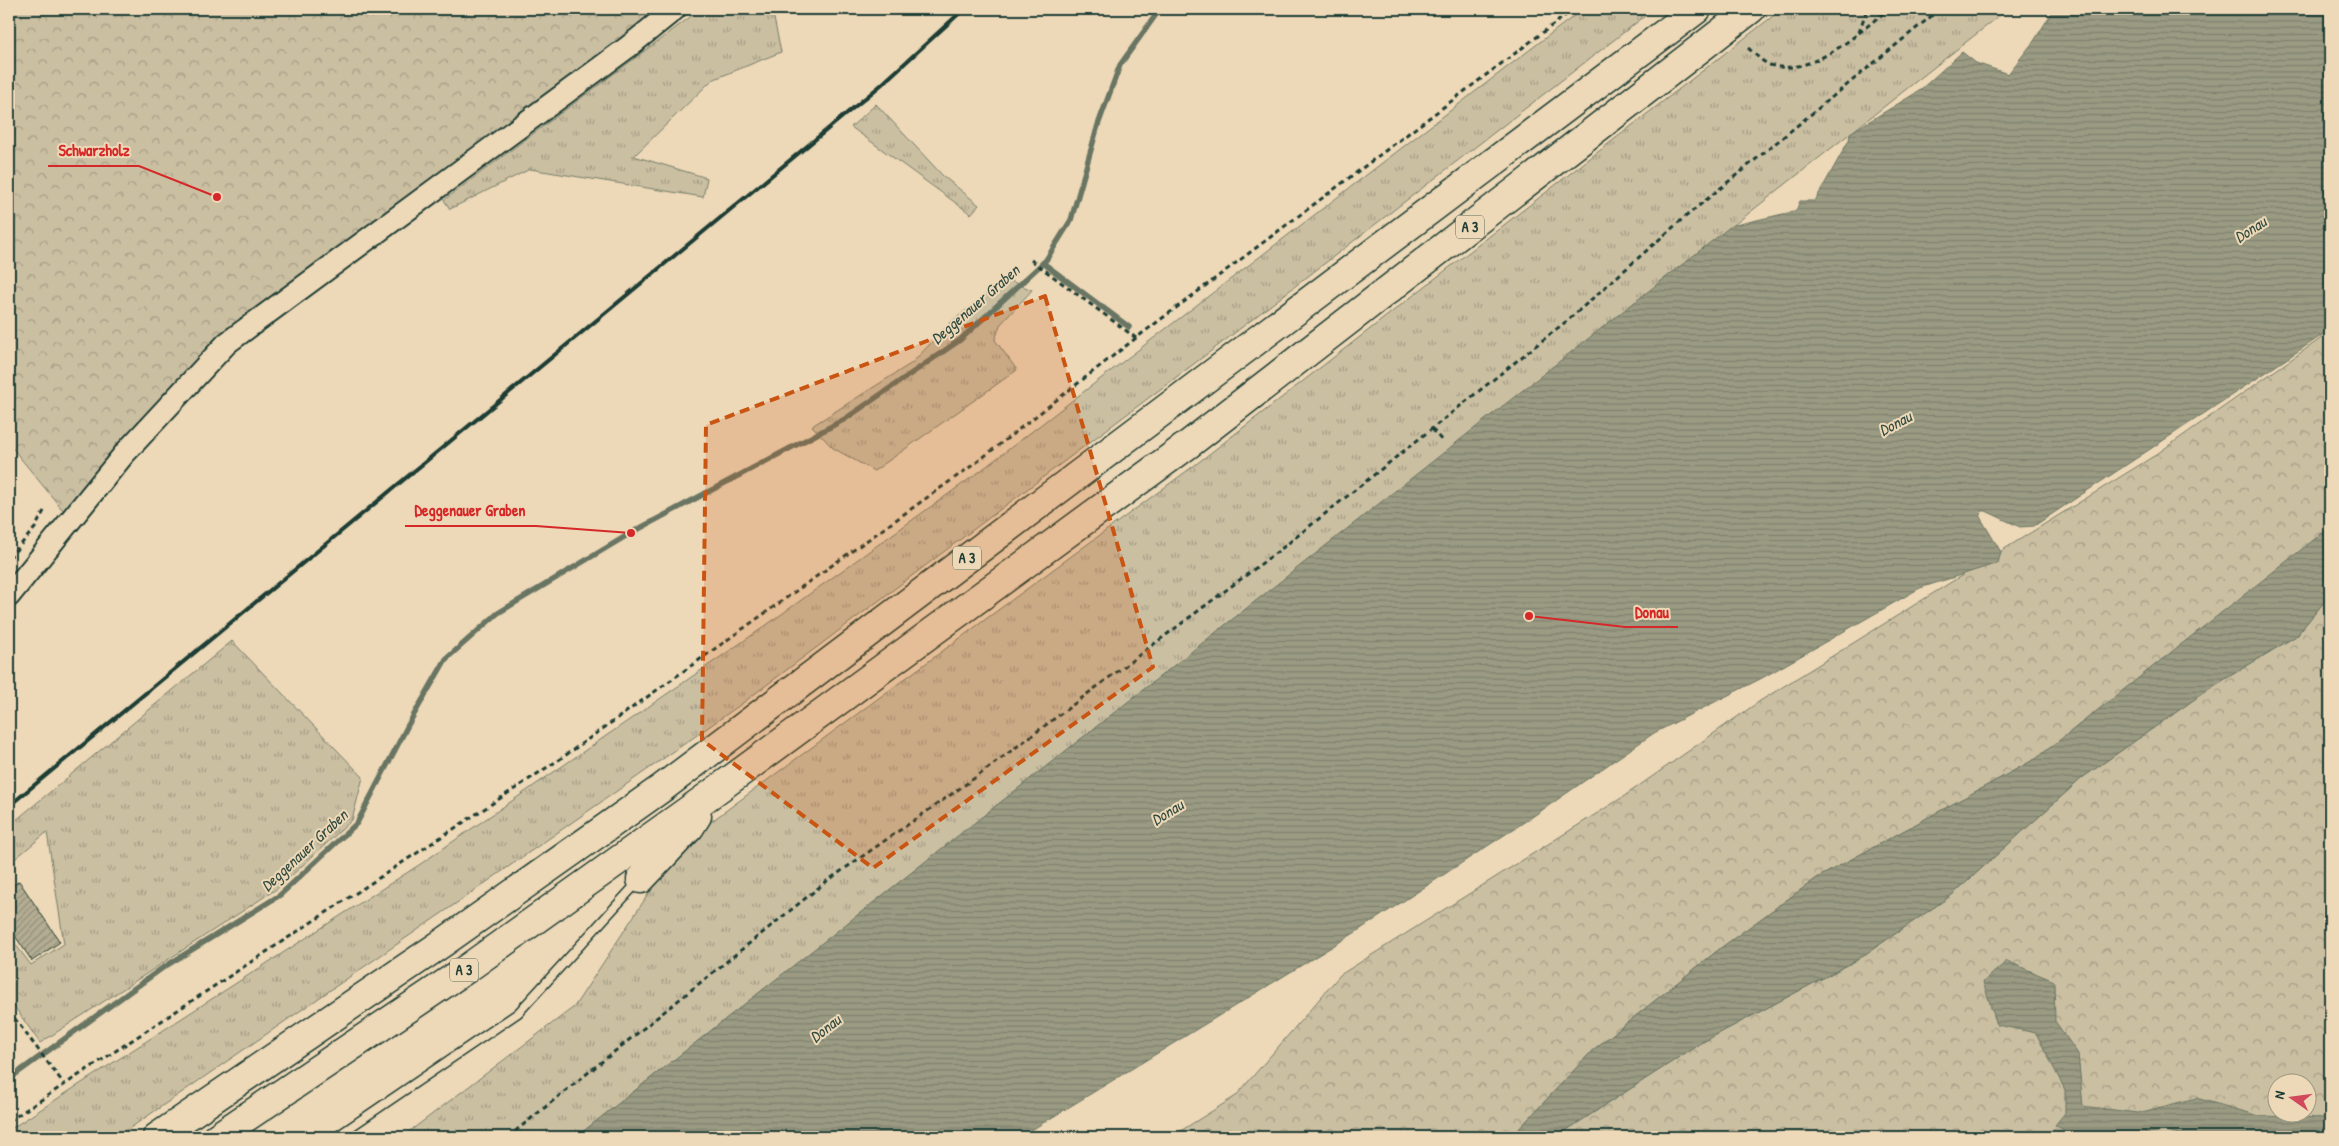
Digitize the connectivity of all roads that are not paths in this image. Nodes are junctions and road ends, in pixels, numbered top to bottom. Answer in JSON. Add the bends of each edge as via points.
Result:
{"nodes":[{"id":1,"x":674,"y":9,"type":"edge"},
{"id":2,"x":1696,"y":9,"type":"edge"},
{"id":3,"x":1751,"y":9,"type":"edge"},
{"id":4,"x":9,"y":596,"type":"edge"},
{"id":5,"x":708,"y":797,"type":"junction"},
{"id":6,"x":641,"y":879,"type":"joint"},
{"id":7,"x":157,"y":1137,"type":"edge"},
{"id":8,"x":216,"y":1137,"type":"edge"},
{"id":9,"x":336,"y":1137,"type":"edge"}],
"edges":[{"from":1,"to":4,"type":"main road","via":[[628,47],[227,343],[125,453]]},
{"from":2,"to":7,"type":"highway","number":"A 3","via":[[662,788],[444,942]]},
{"from":3,"to":5,"type":"highway","number":"A 3","via":[[1189,444]]},
{"from":5,"to":6,"type":"highway","via":[[690,827]]},
{"from":5,"to":8,"type":"highway","number":"A 3","via":[[465,970]]},
{"from":6,"to":9,"type":"lane","via":[[518,1013]]}]}
